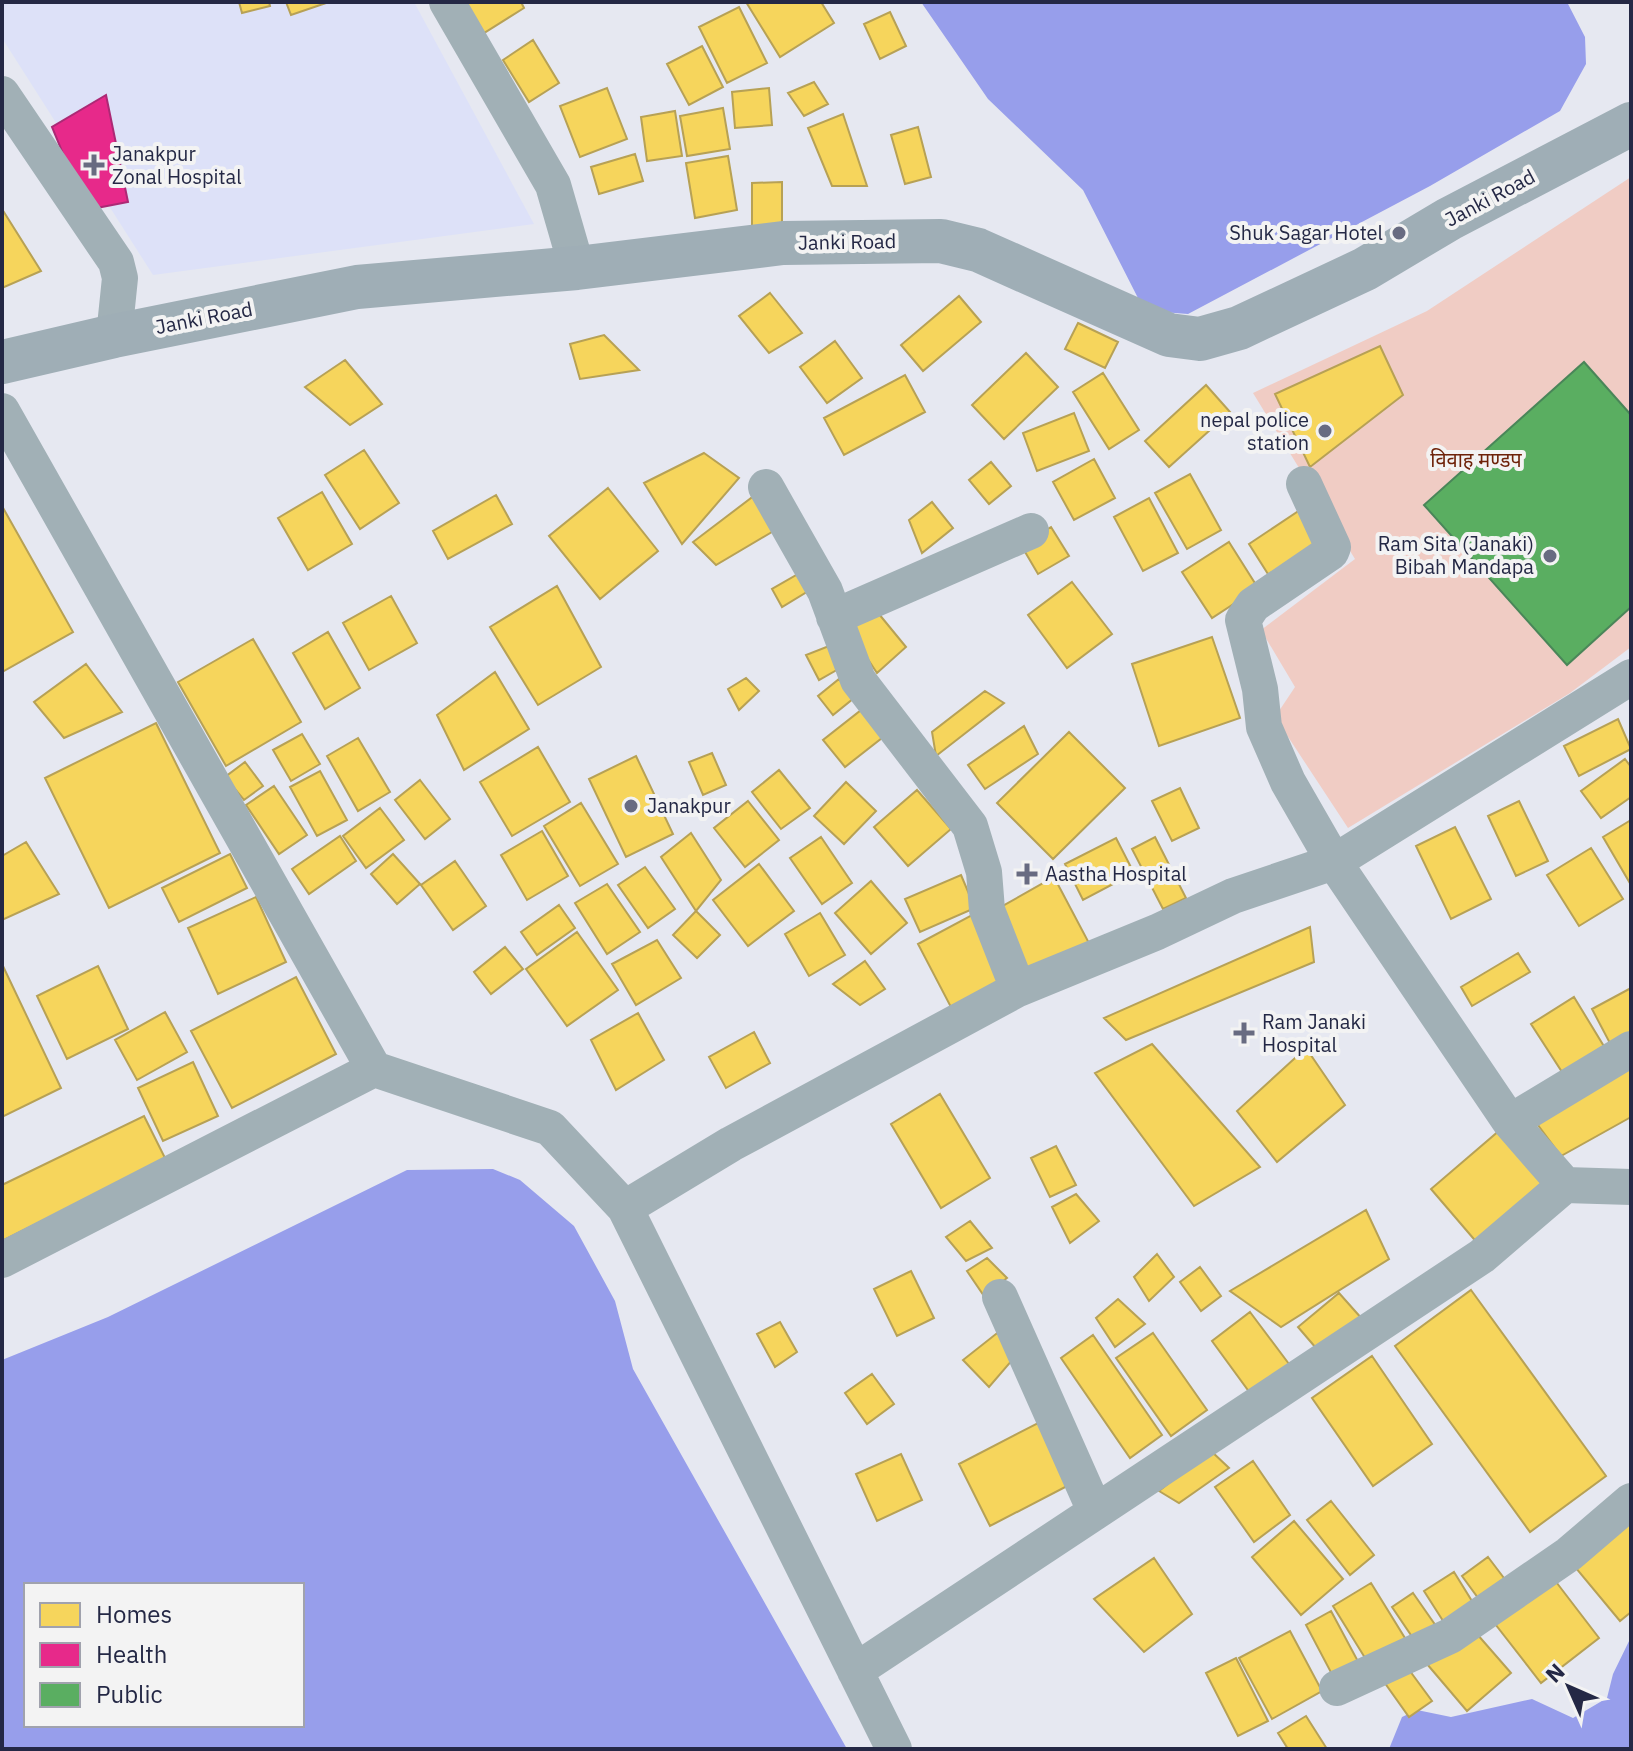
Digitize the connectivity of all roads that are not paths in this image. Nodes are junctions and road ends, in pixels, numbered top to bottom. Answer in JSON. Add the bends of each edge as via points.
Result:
{"nodes":[{"id":1,"x":447,"y":2,"type":"edge"},
{"id":2,"x":2,"y":94,"type":"edge"},
{"id":3,"x":1631,"y":124,"type":"edge"},
{"id":4,"x":577,"y":268,"type":"junction"},
{"id":5,"x":114,"y":336,"type":"junction"},
{"id":6,"x":2,"y":362,"type":"edge"},
{"id":7,"x":2,"y":411,"type":"edge"},
{"id":8,"x":1304,"y":484,"type":"dead end"},
{"id":9,"x":766,"y":487,"type":"dead end"},
{"id":10,"x":1031,"y":531,"type":"dead end"},
{"id":11,"x":834,"y":617,"type":"junction"},
{"id":12,"x":1631,"y":677,"type":"edge"},
{"id":13,"x":1334,"y":862,"type":"junction"},
{"id":14,"x":1018,"y":989,"type":"junction"},
{"id":15,"x":1631,"y":1049,"type":"edge"},
{"id":16,"x":374,"y":1069,"type":"junction"},
{"id":17,"x":1510,"y":1122,"type":"junction"},
{"id":18,"x":1565,"y":1185,"type":"junction"},
{"id":19,"x":1631,"y":1187,"type":"edge"},
{"id":20,"x":625,"y":1208,"type":"junction"},
{"id":21,"x":2,"y":1260,"type":"edge"},
{"id":22,"x":1000,"y":1297,"type":"dead end"},
{"id":23,"x":1631,"y":1501,"type":"edge"},
{"id":24,"x":1095,"y":1511,"type":"junction"},
{"id":25,"x":855,"y":1671,"type":"junction"},
{"id":26,"x":1337,"y":1688,"type":"dead end"},
{"id":27,"x":894,"y":1749,"type":"edge"}],
"edges":[{"from":1,"to":4,"type":"street","via":[[553,185]]},
{"from":2,"to":5,"type":"street","via":[[116,262],[120,278]]},
{"from":3,"to":4,"type":"street","name":"Janki Road","via":[[1365,269],[1239,328],[1200,339],[1169,335],[978,250],[941,241],[783,243]]},
{"from":4,"to":5,"type":"street","name":"Janki Road","via":[[357,287]]},
{"from":5,"to":6,"type":"street","name":"Janki Road"},
{"from":7,"to":16,"type":"street"},
{"from":8,"to":13,"type":"street","via":[[1332,542],[1331,552],[1253,605],[1243,620],[1264,727],[1288,782]]},
{"from":9,"to":11,"type":"street","via":[[825,591]]},
{"from":10,"to":11,"type":"street"},
{"from":11,"to":14,"type":"street","via":[[858,680],[970,826],[984,872],[987,910]]},
{"from":12,"to":13,"type":"street"},
{"from":13,"to":14,"type":"street","via":[[1233,896]]},
{"from":13,"to":17,"type":"street"},
{"from":14,"to":20,"type":"street","via":[[731,1144]]},
{"from":15,"to":17,"type":"street"},
{"from":16,"to":20,"type":"street","via":[[550,1128]]},
{"from":16,"to":21,"type":"street"},
{"from":17,"to":18,"type":"street"},
{"from":18,"to":19,"type":"street"},
{"from":18,"to":24,"type":"street","via":[[1482,1256]]},
{"from":20,"to":25,"type":"street"},
{"from":22,"to":24,"type":"street"},
{"from":23,"to":26,"type":"street","via":[[1569,1554],[1450,1636]]},
{"from":24,"to":25,"type":"street"},
{"from":25,"to":27,"type":"street"}]}
